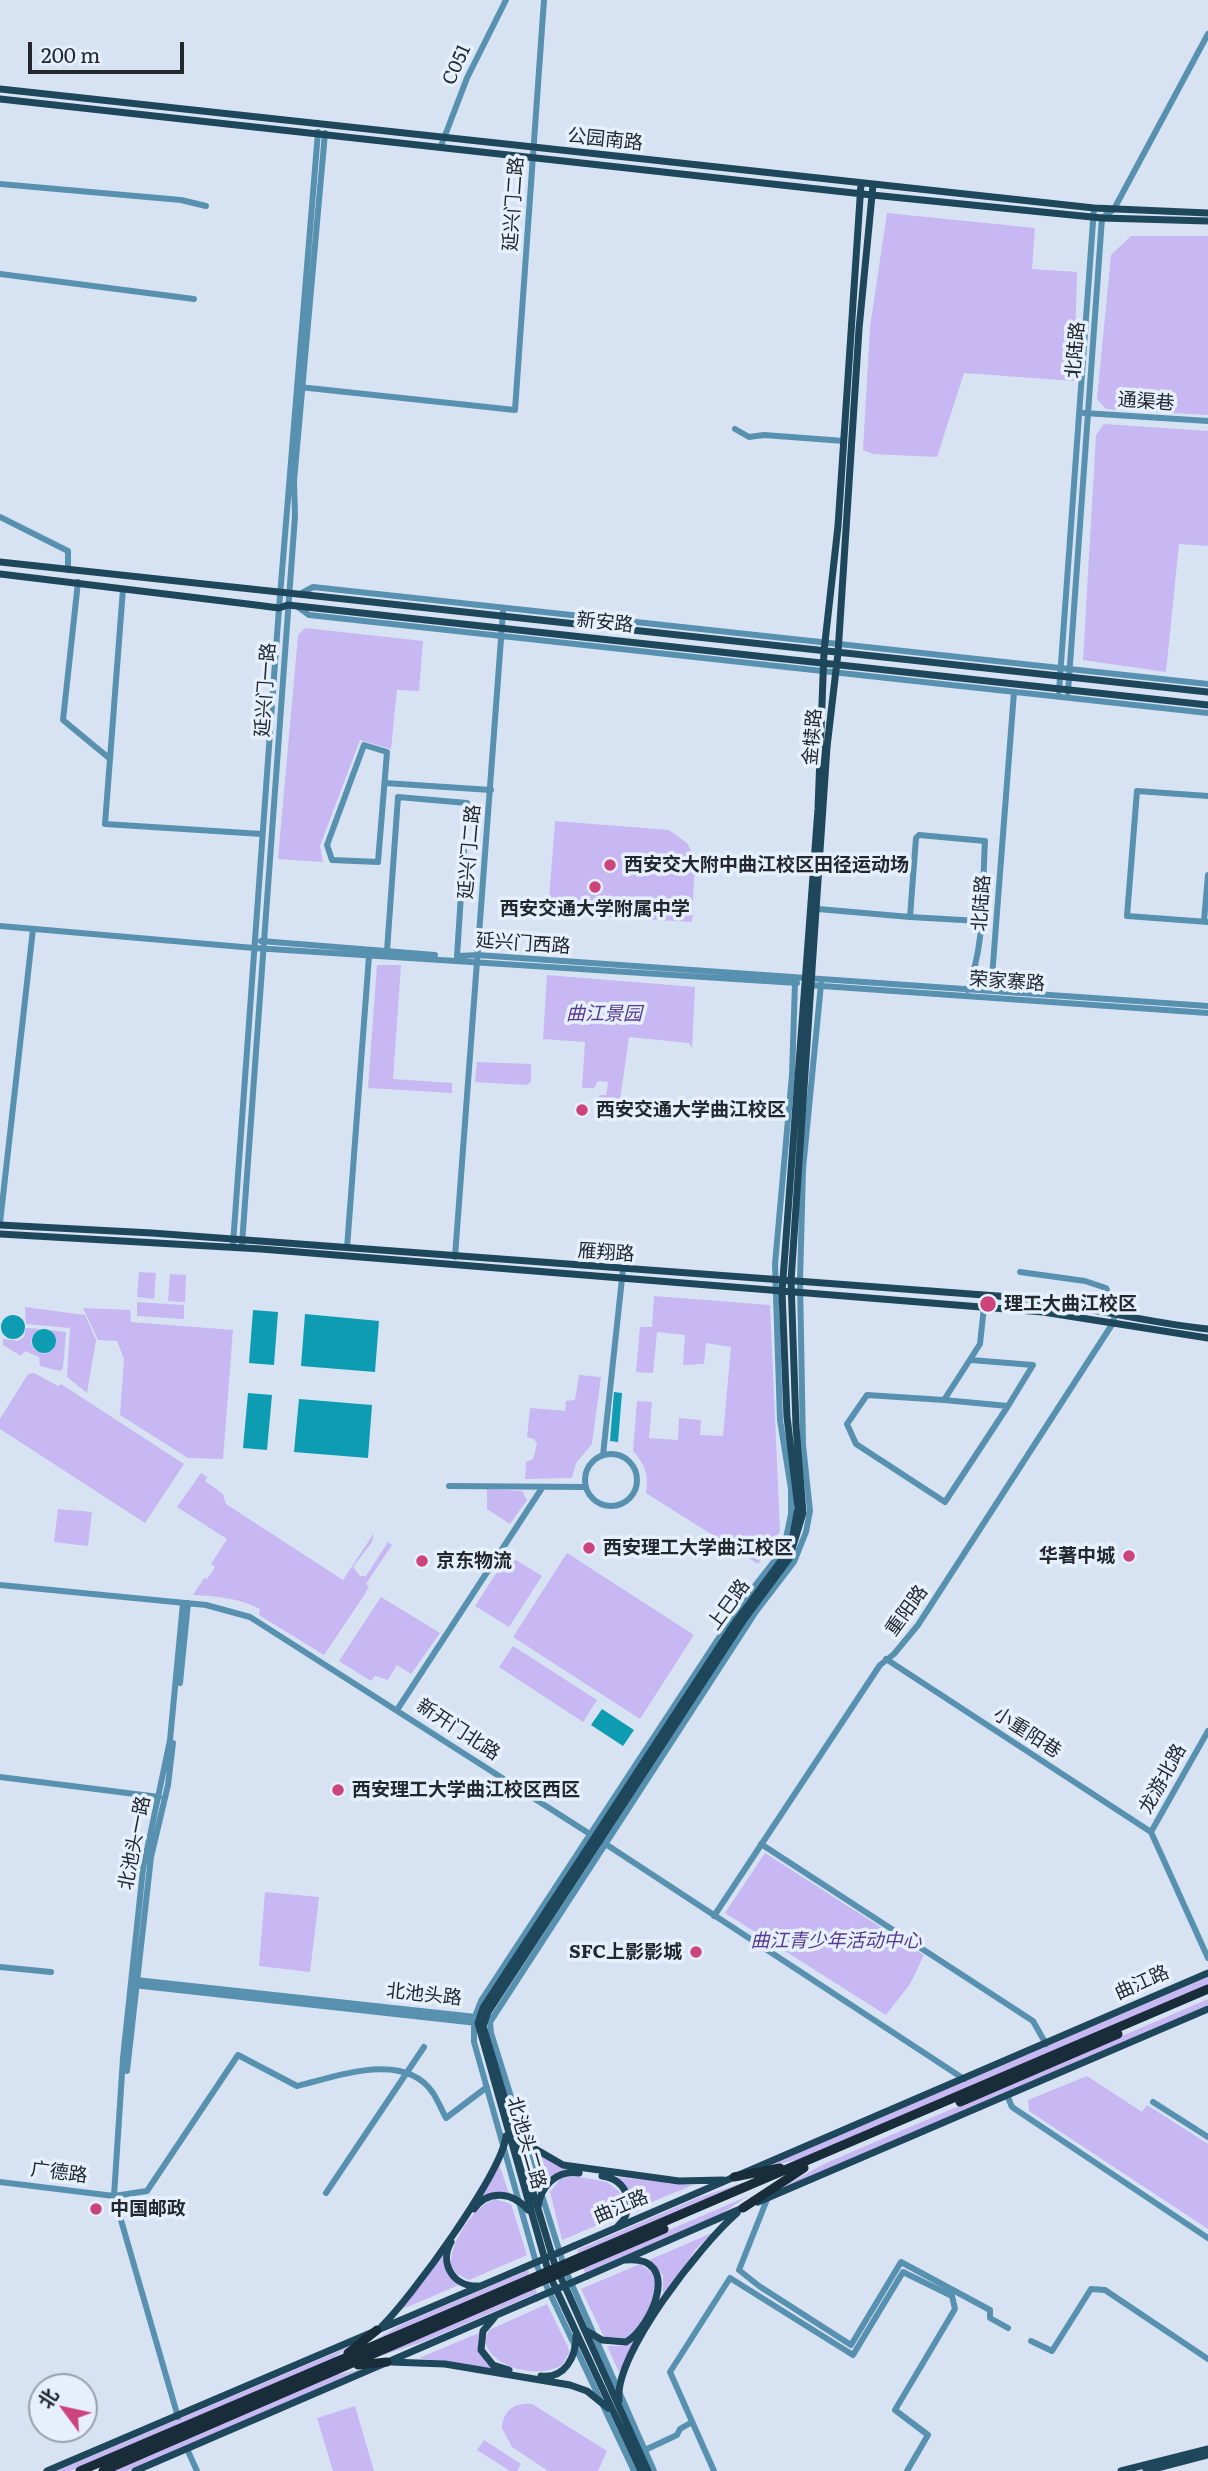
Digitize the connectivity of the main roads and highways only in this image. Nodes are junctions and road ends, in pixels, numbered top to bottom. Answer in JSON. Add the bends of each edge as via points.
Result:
{"nodes":[{"id":1,"x":0,"y":89,"type":"edge"},
{"id":2,"x":0,"y":99,"type":"edge"},
{"id":3,"x":442,"y":142,"type":"junction"},
{"id":4,"x":533,"y":151,"type":"junction"},
{"id":5,"x":861,"y":184,"type":"junction"},
{"id":6,"x":873,"y":185,"type":"junction"},
{"id":7,"x":860,"y":194,"type":"junction"},
{"id":8,"x":872,"y":195,"type":"junction"},
{"id":9,"x":1208,"y":214,"type":"edge"},
{"id":10,"x":1208,"y":221,"type":"edge"},
{"id":11,"x":0,"y":562,"type":"edge"},
{"id":12,"x":0,"y":574,"type":"edge"},
{"id":13,"x":825,"y":647,"type":"junction"},
{"id":14,"x":838,"y":653,"type":"junction"},
{"id":15,"x":830,"y":668,"type":"junction"},
{"id":16,"x":1208,"y":692,"type":"edge"},
{"id":17,"x":1208,"y":705,"type":"edge"},
{"id":18,"x":0,"y":1224,"type":"edge"},
{"id":19,"x":0,"y":1234,"type":"edge"},
{"id":20,"x":622,"y":1273,"type":"junction"},
{"id":21,"x":779,"y":1280,"type":"junction"},
{"id":22,"x":795,"y":1281,"type":"junction"},
{"id":23,"x":778,"y":1292,"type":"junction"},
{"id":24,"x":795,"y":1293,"type":"junction"},
{"id":25,"x":1113,"y":1320,"type":"junction"},
{"id":26,"x":1208,"y":1329,"type":"edge"},
{"id":27,"x":1208,"y":1338,"type":"edge"},
{"id":28,"x":598,"y":1839,"type":"junction"},
{"id":29,"x":1208,"y":1973,"type":"edge"},
{"id":30,"x":1208,"y":1989,"type":"edge"},
{"id":31,"x":1208,"y":1995,"type":"edge"},
{"id":32,"x":1208,"y":2009,"type":"edge"},
{"id":33,"x":480,"y":2020,"type":"junction"},
{"id":34,"x":512,"y":2122,"type":"junction"},
{"id":35,"x":505,"y":2128,"type":"junction"},
{"id":36,"x":802,"y":2166,"type":"junction"},
{"id":37,"x":734,"y":2177,"type":"junction"},
{"id":38,"x":743,"y":2208,"type":"junction"},
{"id":39,"x":534,"y":2212,"type":"junction"},
{"id":40,"x":615,"y":2228,"type":"junction"},
{"id":41,"x":619,"y":2262,"type":"junction"},
{"id":42,"x":489,"y":2283,"type":"junction"},
{"id":43,"x":500,"y":2313,"type":"junction"},
{"id":44,"x":579,"y":2329,"type":"junction"},
{"id":45,"x":377,"y":2330,"type":"junction"},
{"id":46,"x":387,"y":2362,"type":"junction"},
{"id":47,"x":331,"y":2368,"type":"junction"},
{"id":48,"x":620,"y":2407,"type":"junction"},
{"id":49,"x":615,"y":2417,"type":"junction"},
{"id":50,"x":1208,"y":2449,"type":"edge"},
{"id":51,"x":1208,"y":2455,"type":"edge"},
{"id":52,"x":47,"y":2471,"type":"edge"},
{"id":53,"x":80,"y":2471,"type":"edge"},
{"id":54,"x":103,"y":2471,"type":"edge"},
{"id":55,"x":135,"y":2471,"type":"edge"},
{"id":56,"x":641,"y":2471,"type":"edge"},
{"id":57,"x":648,"y":2471,"type":"edge"},
{"id":58,"x":1121,"y":2471,"type":"edge"},
{"id":59,"x":1146,"y":2471,"type":"edge"}],
"edges":[{"from":1,"to":3,"type":"main road","name":"公园南路"},
{"from":2,"to":3,"type":"main road","name":"公园南路"},
{"from":3,"to":4,"type":"main road","name":"公园南路"},
{"from":4,"to":5,"type":"main road","name":"公园南路"},
{"from":4,"to":7,"type":"main road","name":"公园南路"},
{"from":5,"to":6,"type":"main road","name":"公园南路"},
{"from":5,"to":7,"type":"main road","name":"金犊路"},
{"from":6,"to":8,"type":"main road","name":"金犊路"},
{"from":6,"to":9,"type":"main road","name":"公园南路","via":[[1094,208]]},
{"from":7,"to":8,"type":"main road","name":"公园南路"},
{"from":7,"to":13,"type":"main road","name":"金犊路"},
{"from":8,"to":10,"type":"main road","name":"公园南路","via":[[1098,218]]},
{"from":8,"to":14,"type":"main road","name":"金犊路"},
{"from":11,"to":13,"type":"main road","name":"新安路"},
{"from":12,"to":15,"type":"main road","name":"新安路"},
{"from":13,"to":14,"type":"main road","name":"新安路"},
{"from":13,"to":15,"type":"main road","name":"金犊路"},
{"from":14,"to":15,"type":"main road","name":"金犊路"},
{"from":14,"to":16,"type":"main road","name":"新安路","via":[[1070,673]]},
{"from":15,"to":17,"type":"main road","name":"新安路"},
{"from":15,"to":21,"type":"main road","name":"金犊路","via":[[800,982]]},
{"from":15,"to":22,"type":"main road","name":"金犊路"},
{"from":18,"to":20,"type":"main road","name":"雁翔路"},
{"from":19,"to":20,"type":"main road","name":"雁翔路"},
{"from":20,"to":21,"type":"main road","name":"雁翔路"},
{"from":20,"to":23,"type":"main road","name":"雁翔路"},
{"from":21,"to":22,"type":"main road","name":"雁翔路"},
{"from":21,"to":23,"type":"main road","name":"上巳路"},
{"from":22,"to":24,"type":"main road","name":"金犊路"},
{"from":22,"to":25,"type":"main road","name":"雁翔路","via":[[1032,1299]]},
{"from":23,"to":24,"type":"main road","name":"雁翔路"},
{"from":23,"to":28,"type":"main road","name":"上巳路","via":[[797,1492],[793,1535]]},
{"from":24,"to":25,"type":"main road","name":"雁翔路"},
{"from":24,"to":28,"type":"main road","name":"上巳路","via":[[796,1426],[804,1494],[797,1540],[783,1569],[743,1621]]},
{"from":25,"to":26,"type":"main road","name":"雁翔路"},
{"from":25,"to":27,"type":"main road","name":"雁翔路"},
{"from":28,"to":33,"type":"main road"},
{"from":29,"to":37,"type":"main road","name":"曲江路"},
{"from":30,"to":36,"type":"highway","name":"曲江路"},
{"from":31,"to":36,"type":"highway","name":"曲江路"},
{"from":32,"to":38,"type":"main road"},
{"from":33,"to":34,"type":"main road","name":"北池头二路"},
{"from":33,"to":35,"type":"main road","name":"北池头二路"},
{"from":34,"to":37,"type":"main road","via":[[547,2157],[569,2167],[679,2181]]},
{"from":34,"to":39,"type":"main road","name":"北池头二路"},
{"from":35,"to":39,"type":"main road","name":"北池头二路"},
{"from":35,"to":45,"type":"main road","via":[[495,2170],[413,2290]]},
{"from":36,"to":37,"type":"highway"},
{"from":36,"to":38,"type":"highway"},
{"from":36,"to":47,"type":"highway","name":"曲江路","bridge":true},
{"from":37,"to":40,"type":"main road","name":"曲江路"},
{"from":38,"to":41,"type":"main road"},
{"from":38,"to":48,"type":"main road","via":[[690,2262],[627,2362],[619,2388]]},
{"from":39,"to":40,"type":"main road","via":[[550,2181],[564,2172],[612,2178],[628,2199],[624,2218]]},
{"from":39,"to":42,"type":"main road","via":[[499,2194],[484,2198],[446,2252],[448,2269],[456,2279],[474,2286]]},
{"from":39,"to":44,"type":"main road","name":"北池头二路","via":[[549,2274]]},
{"from":40,"to":42,"type":"main road","name":"曲江路","bridge":true},
{"from":41,"to":43,"type":"main road","bridge":true},
{"from":41,"to":44,"type":"main road","via":[[633,2260],[649,2266],[659,2280],[659,2294],[630,2340],[617,2344]]},
{"from":42,"to":45,"type":"main road","name":"曲江路"},
{"from":43,"to":44,"type":"main road","via":[[484,2328],[480,2343],[485,2357],[497,2367],[550,2376],[565,2369]]},
{"from":43,"to":46,"type":"main road"},
{"from":44,"to":48,"type":"main road","name":"北池头二路"},
{"from":44,"to":49,"type":"main road","name":"北池头二路"},
{"from":45,"to":47,"type":"highway"},
{"from":45,"to":52,"type":"main road","name":"曲江路"},
{"from":46,"to":47,"type":"highway"},
{"from":46,"to":49,"type":"main road","via":[[445,2364],[570,2385],[598,2398]]},
{"from":46,"to":55,"type":"main road"},
{"from":47,"to":53,"type":"highway","name":"曲江路"},
{"from":47,"to":54,"type":"highway","name":"曲江路"},
{"from":48,"to":57,"type":"main road","name":"北池头二路"},
{"from":49,"to":56,"type":"main road","name":"北池头二路"},
{"from":50,"to":58,"type":"main road"},
{"from":51,"to":59,"type":"main road"}]}
